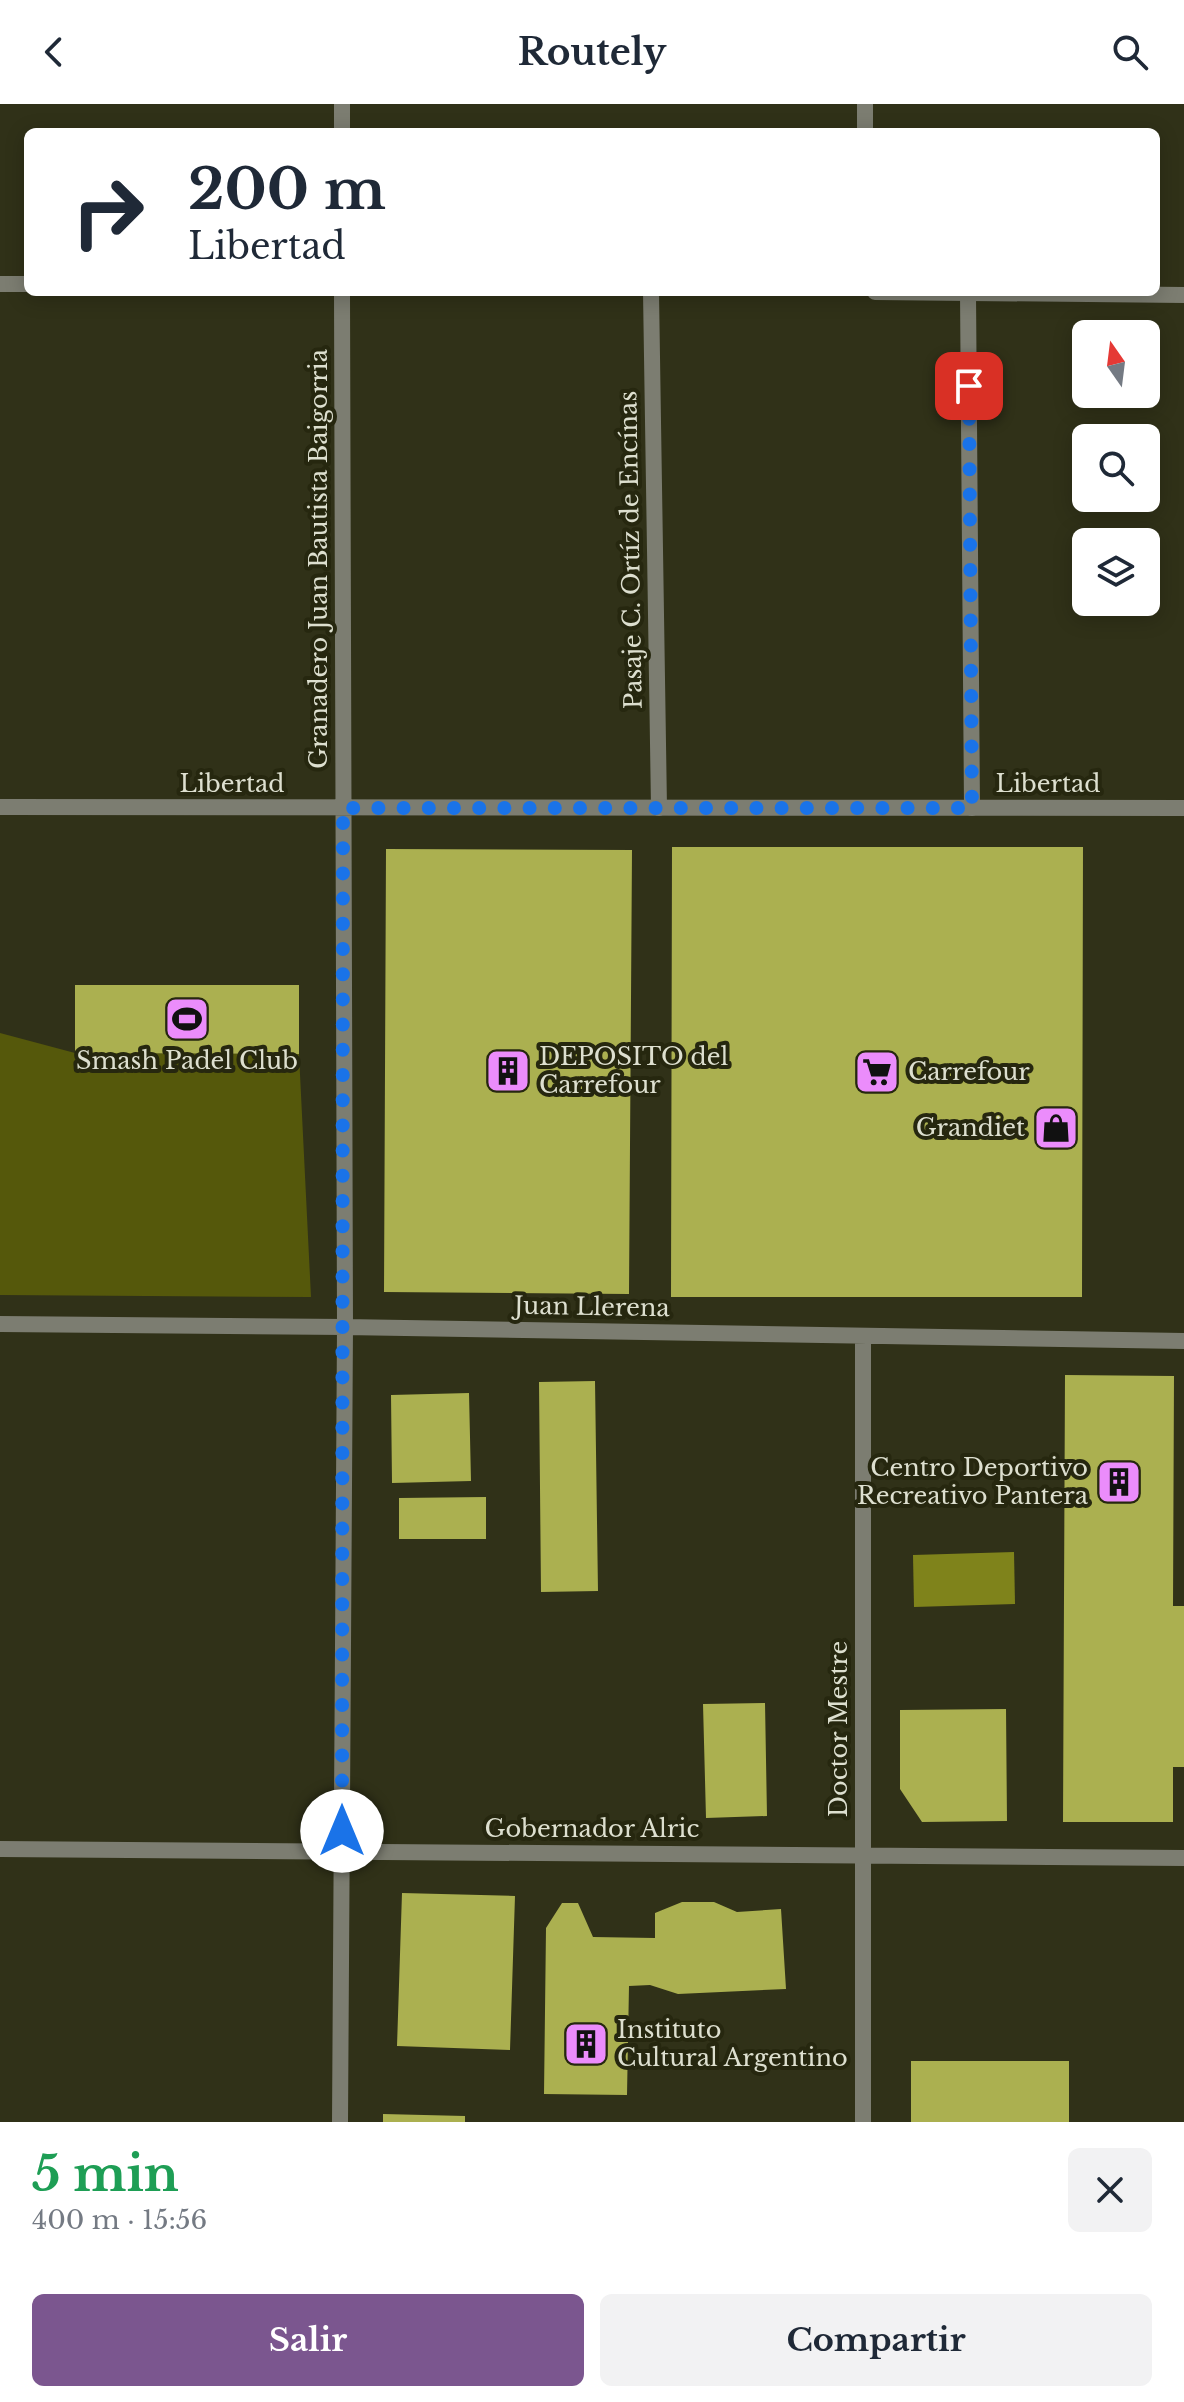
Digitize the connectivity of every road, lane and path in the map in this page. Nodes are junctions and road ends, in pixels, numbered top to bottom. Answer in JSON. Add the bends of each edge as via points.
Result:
{"nodes":[{"id":1,"x":342,"y":104,"type":"edge"},
{"id":2,"x":865,"y":104,"type":"edge"},
{"id":3,"x":342,"y":128,"type":"edge"},
{"id":4,"x":865,"y":128,"type":"edge"},
{"id":5,"x":0,"y":284,"type":"edge"},
{"id":6,"x":24,"y":284,"type":"edge"},
{"id":7,"x":1160,"y":295,"type":"edge"},
{"id":8,"x":1184,"y":295,"type":"edge"},
{"id":9,"x":342,"y":296,"type":"edge"},
{"id":10,"x":651,"y":296,"type":"edge"},
{"id":11,"x":968,"y":296,"type":"edge"},
{"id":12,"x":0,"y":807,"type":"edge"},
{"id":13,"x":343,"y":808,"type":"junction"},
{"id":14,"x":659,"y":808,"type":"junction"},
{"id":15,"x":972,"y":808,"type":"junction"},
{"id":16,"x":1184,"y":808,"type":"edge"},
{"id":17,"x":0,"y":1324,"type":"edge"},
{"id":18,"x":345,"y":1327,"type":"junction"},
{"id":19,"x":863,"y":1336,"type":"junction"},
{"id":20,"x":1184,"y":1341,"type":"edge"},
{"id":21,"x":0,"y":1849,"type":"edge"},
{"id":22,"x":342,"y":1851,"type":"junction"},
{"id":23,"x":864,"y":1856,"type":"junction"},
{"id":24,"x":1184,"y":1858,"type":"edge"},
{"id":25,"x":340,"y":2122,"type":"edge"},
{"id":26,"x":863,"y":2122,"type":"edge"}],
"edges":[{"from":1,"to":3,"type":"street"},
{"from":2,"to":4,"type":"street"},
{"from":5,"to":6,"type":"street"},
{"from":7,"to":8,"type":"street"},
{"from":9,"to":13,"type":"street","name":"Granadero Juan Bautista Baigorria"},
{"from":10,"to":14,"type":"street","name":"Pasaje C. Ortíz de Encínas"},
{"from":11,"to":15,"type":"street"},
{"from":12,"to":13,"type":"street","name":"Libertad"},
{"from":13,"to":14,"type":"street","name":"Libertad"},
{"from":13,"to":18,"type":"street","name":"Granadero Juan Bautista Baigorria"},
{"from":14,"to":15,"type":"street","name":"Libertad"},
{"from":15,"to":16,"type":"street","name":"Libertad"},
{"from":17,"to":18,"type":"street","name":"Juan Llerena"},
{"from":18,"to":19,"type":"street","name":"Juan Llerena"},
{"from":18,"to":22,"type":"street","name":"Granadero Juan Bautista Baigorria"},
{"from":19,"to":20,"type":"street","name":"Juan Llerena"},
{"from":19,"to":23,"type":"street","name":"Doctor Mestre"},
{"from":21,"to":22,"type":"street","name":"Gobernador Alric"},
{"from":22,"to":23,"type":"street","name":"Gobernador Alric"},
{"from":22,"to":25,"type":"street","name":"Granadero Juan Bautista Baigorria"},
{"from":23,"to":24,"type":"street","name":"Gobernador Alric"},
{"from":23,"to":26,"type":"street","name":"Doctor Mestre"}]}
